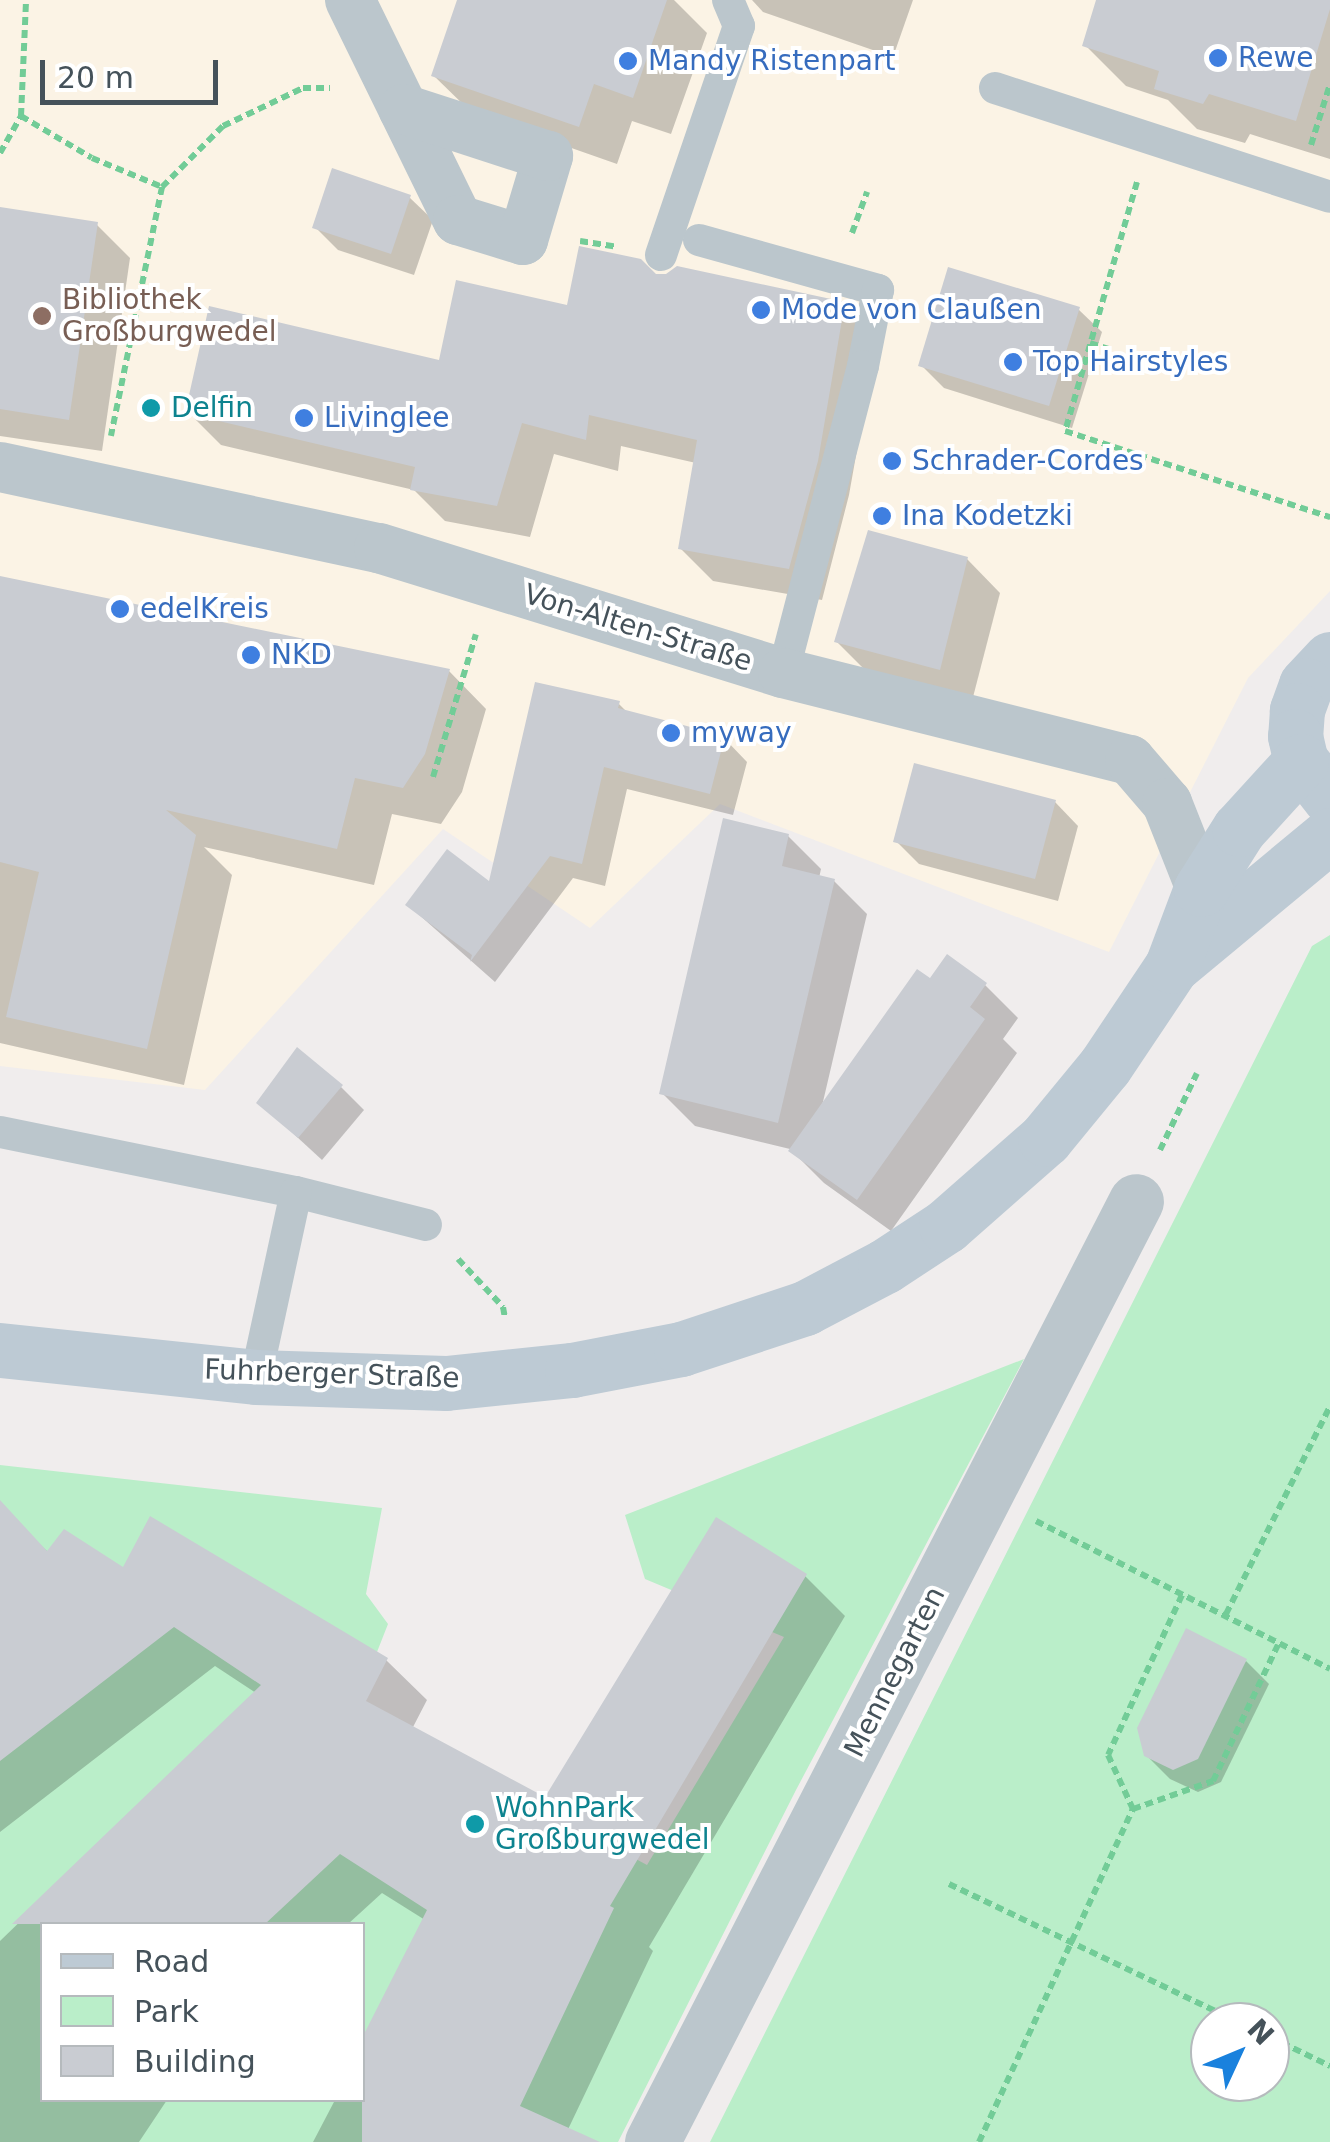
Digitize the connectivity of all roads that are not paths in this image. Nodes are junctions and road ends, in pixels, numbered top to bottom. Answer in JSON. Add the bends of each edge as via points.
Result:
{"nodes":[{"id":1,"x":350,"y":0,"type":"edge"},
{"id":2,"x":728,"y":0,"type":"edge"},
{"id":3,"x":996,"y":88,"type":"dead end"},
{"id":4,"x":397,"y":97,"type":"junction"},
{"id":5,"x":1330,"y":196,"type":"edge"},
{"id":6,"x":699,"y":240,"type":"dead end"},
{"id":7,"x":661,"y":255,"type":"road end"},
{"id":8,"x":0,"y":467,"type":"edge"},
{"id":9,"x":1330,"y":659,"type":"edge"},
{"id":10,"x":784,"y":673,"type":"junction"},
{"id":11,"x":1316,"y":780,"type":"edge"},
{"id":12,"x":1330,"y":835,"type":"edge"},
{"id":13,"x":1201,"y":889,"type":"junction"},
{"id":14,"x":1172,"y":966,"type":"junction"},
{"id":15,"x":0,"y":1132,"type":"edge"},
{"id":16,"x":296,"y":1192,"type":"junction"},
{"id":17,"x":1136,"y":1201,"type":"road end"},
{"id":18,"x":426,"y":1225,"type":"road end"},
{"id":19,"x":0,"y":1350,"type":"edge"},
{"id":20,"x":256,"y":1377,"type":"junction"},
{"id":21,"x":652,"y":2142,"type":"edge"}],
"edges":[{"from":1,"to":4,"type":"street"},
{"from":2,"to":7,"type":"lane","via":[[739,26]]},
{"from":3,"to":5,"type":"lane"},
{"from":4,"to":4,"type":"street","via":[[548,156],[523,240],[458,220]]},
{"from":6,"to":10,"type":"lane","via":[[878,290]]},
{"from":8,"to":10,"type":"street","name":"Von-Alten-Straße","via":[[379,548]]},
{"from":9,"to":11,"type":"main road","via":[[1306,685],[1297,710],[1295,736]]},
{"from":10,"to":13,"type":"street","name":"Von-Alten-Straße","via":[[1130,760],[1167,803]]},
{"from":11,"to":13,"type":"main road","name":"Fuhrberger Straße","via":[[1239,829]]},
{"from":12,"to":14,"type":"main road","name":"Fuhrberger Straße"},
{"from":13,"to":14,"type":"main road","name":"Fuhrberger Straße"},
{"from":14,"to":20,"type":"main road","name":"Fuhrberger Straße","via":[[1105,1066],[1045,1138],[946,1226],[805,1308],[681,1349],[572,1370],[446,1383]]},
{"from":15,"to":16,"type":"lane"},
{"from":16,"to":18,"type":"lane"},
{"from":16,"to":20,"type":"lane"},
{"from":17,"to":21,"type":"street","name":"Mennegarten"},
{"from":19,"to":20,"type":"main road","name":"Fuhrberger Straße"}]}
